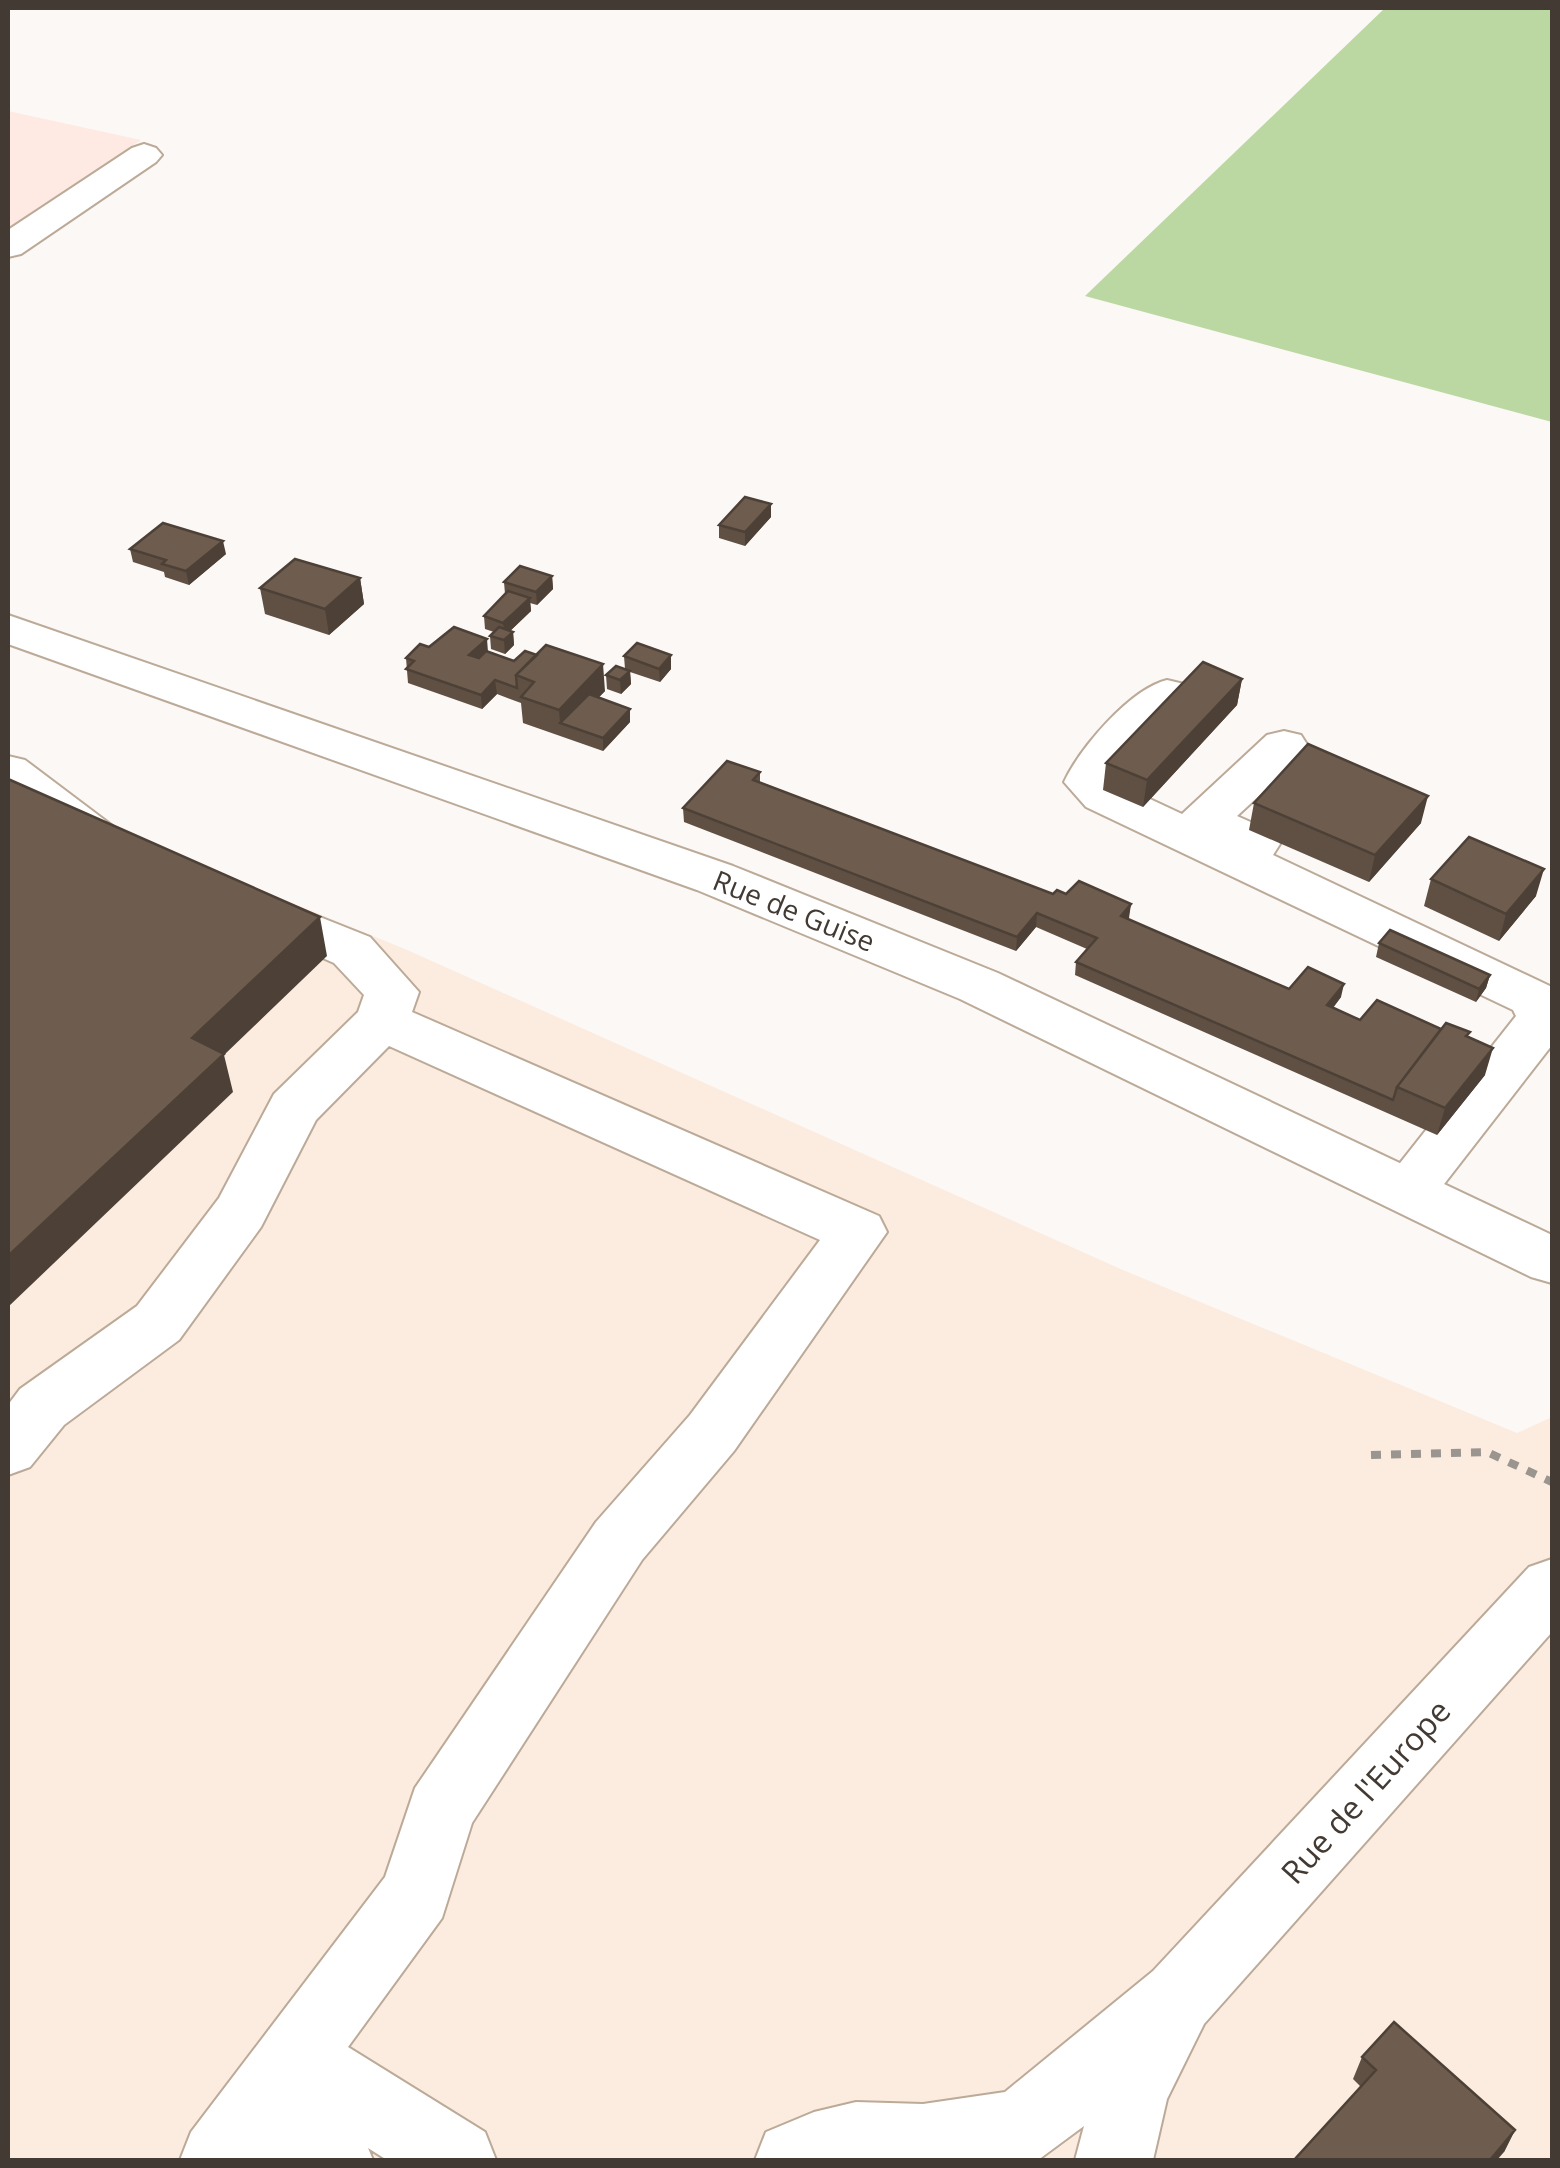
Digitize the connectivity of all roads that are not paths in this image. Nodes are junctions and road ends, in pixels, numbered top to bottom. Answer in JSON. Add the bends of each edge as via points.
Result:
{"nodes":[{"id":1,"x":144,"y":155,"type":"dead end"},
{"id":2,"x":8,"y":246,"type":"edge"},
{"id":3,"x":8,"y":629,"type":"edge"},
{"id":4,"x":1167,"y":694,"type":"edge"},
{"id":5,"x":1284,"y":746,"type":"dead end"},
{"id":6,"x":8,"y":771,"type":"edge"},
{"id":7,"x":143,"y":859,"type":"edge"},
{"id":8,"x":212,"y":889,"type":"edge"},
{"id":9,"x":1552,"y":982,"type":"edge"},
{"id":10,"x":382,"y":1021,"type":"junction"},
{"id":11,"x":1406,"y":1191,"type":"junction"},
{"id":12,"x":1552,"y":1261,"type":"edge"},
{"id":13,"x":8,"y":1449,"type":"edge"},
{"id":14,"x":1552,"y":1587,"type":"edge"},
{"id":15,"x":1179,"y":1997,"type":"junction"},
{"id":16,"x":256,"y":2110,"type":"edge"},
{"id":17,"x":960,"y":2150,"type":"edge"},
{"id":18,"x":334,"y":2160,"type":"edge"},
{"id":19,"x":457,"y":2160,"type":"edge"},
{"id":20,"x":794,"y":2160,"type":"edge"},
{"id":21,"x":1114,"y":2160,"type":"edge"}],
"edges":[{"from":1,"to":2,"type":"main road"},
{"from":3,"to":11,"type":"main road","name":"Rue de Guise","via":[[732,886],[979,986]]},
{"from":4,"to":11,"type":"main road","via":[[1098,761],[1088,782],[1104,796],[1532,997],[1544,1018]]},
{"from":5,"to":9,"type":"main road","via":[[1204,820]]},
{"from":6,"to":7,"type":"main road","via":[[91,836]]},
{"from":8,"to":10,"type":"main road","via":[[352,950],[392,992]]},
{"from":10,"to":13,"type":"main road","via":[[294,1108],[240,1212],[158,1323],[42,1408]]},
{"from":10,"to":16,"type":"main road","via":[[858,1232],[712,1433],[620,1541],[440,1811],[416,1894]]},
{"from":11,"to":12,"type":"main road","name":"Rue de Guise"},
{"from":14,"to":15,"type":"main road","name":"Rue de l'Europe"},
{"from":15,"to":17,"type":"main road","name":"Rue de l'Europe","via":[[1021,2129]]},
{"from":15,"to":21,"type":"main road","name":"Rue de l'Europe","via":[[1131,2090]]},
{"from":16,"to":18,"type":"main road"},
{"from":16,"to":19,"type":"main road"},
{"from":17,"to":20,"type":"main road","name":"Rue de l'Europe","via":[[866,2139]]}]}
